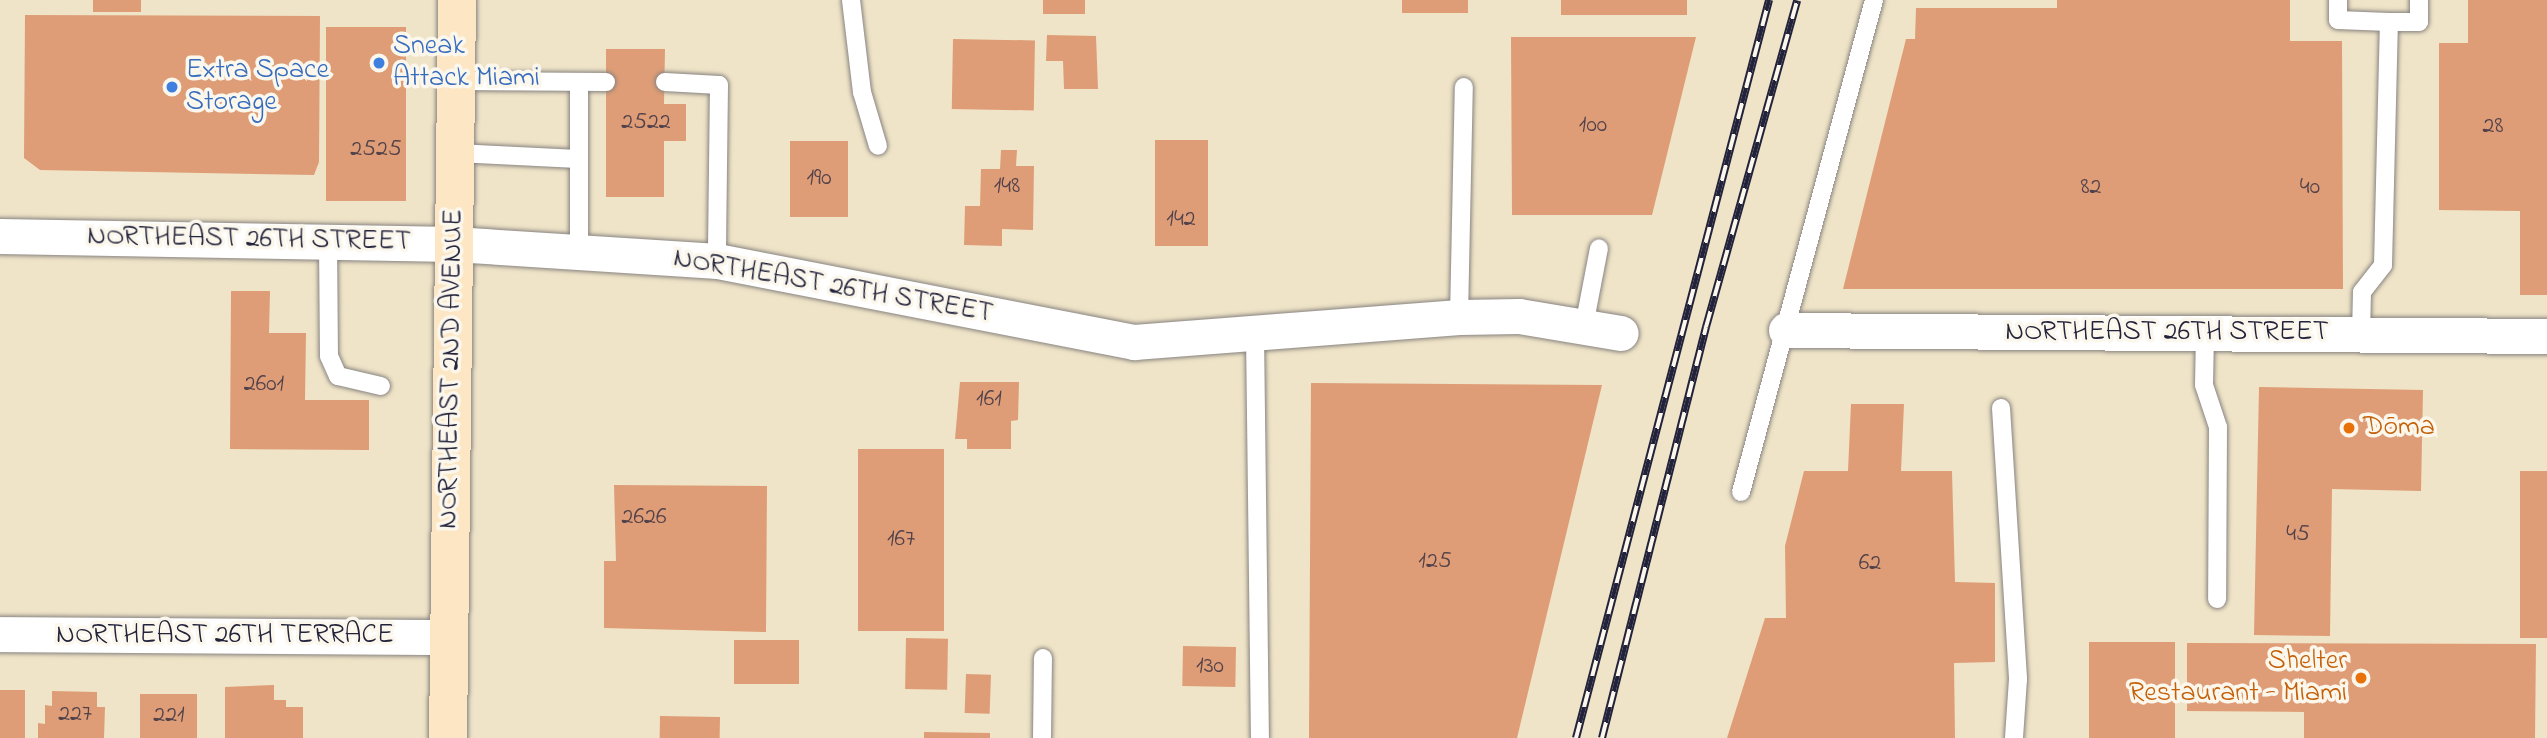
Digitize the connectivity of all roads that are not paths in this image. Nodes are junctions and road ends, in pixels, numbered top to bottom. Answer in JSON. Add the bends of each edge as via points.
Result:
{"nodes":[{"id":1,"x":457,"y":0,"type":"edge"},
{"id":2,"x":852,"y":0,"type":"edge"},
{"id":3,"x":1874,"y":0,"type":"edge"},
{"id":4,"x":2338,"y":0,"type":"edge"},
{"id":5,"x":2419,"y":0,"type":"edge"},
{"id":6,"x":2389,"y":22,"type":"junction"},
{"id":7,"x":456,"y":81,"type":"junction"},
{"id":8,"x":579,"y":82,"type":"junction"},
{"id":9,"x":606,"y":82,"type":"dead end"},
{"id":10,"x":665,"y":82,"type":"dead end"},
{"id":11,"x":1464,"y":87,"type":"dead end"},
{"id":12,"x":878,"y":146,"type":"dead end"},
{"id":13,"x":455,"y":153,"type":"junction"},
{"id":14,"x":579,"y":159,"type":"junction"},
{"id":15,"x":0,"y":236,"type":"edge"},
{"id":16,"x":328,"y":242,"type":"junction"},
{"id":17,"x":454,"y":244,"type":"junction"},
{"id":18,"x":1599,"y":248,"type":"dead end"},
{"id":19,"x":579,"y":251,"type":"junction"},
{"id":20,"x":717,"y":261,"type":"junction"},
{"id":21,"x":1459,"y":317,"type":"junction"},
{"id":22,"x":1584,"y":326,"type":"junction"},
{"id":23,"x":1787,"y":330,"type":"junction"},
{"id":24,"x":1255,"y":333,"type":"junction"},
{"id":25,"x":1621,"y":333,"type":"dead end"},
{"id":26,"x":2204,"y":333,"type":"junction"},
{"id":27,"x":2361,"y":335,"type":"junction"},
{"id":28,"x":2547,"y":336,"type":"edge"},
{"id":29,"x":381,"y":386,"type":"dead end"},
{"id":30,"x":2001,"y":408,"type":"dead end"},
{"id":31,"x":1741,"y":492,"type":"dead end"},
{"id":32,"x":2217,"y":600,"type":"dead end"},
{"id":33,"x":0,"y":634,"type":"edge"},
{"id":34,"x":449,"y":637,"type":"junction"},
{"id":35,"x":1043,"y":657,"type":"dead end"},
{"id":36,"x":448,"y":738,"type":"edge"},
{"id":37,"x":1042,"y":738,"type":"edge"},
{"id":38,"x":1260,"y":738,"type":"edge"},
{"id":39,"x":2014,"y":738,"type":"edge"}],
"edges":[{"from":1,"to":7,"type":"main road","name":"NORTHEAST 2ND AVENUE"},
{"from":2,"to":12,"type":"lane","via":[[862,92]]},
{"from":3,"to":23,"type":"lane"},
{"from":4,"to":6,"type":"lane","via":[[2338,20]]},
{"from":5,"to":6,"type":"lane","via":[[2419,22]]},
{"from":6,"to":27,"type":"lane","via":[[2383,265],[2362,292]]},
{"from":7,"to":8,"type":"lane"},
{"from":7,"to":13,"type":"main road","name":"NORTHEAST 2ND AVENUE"},
{"from":8,"to":9,"type":"lane"},
{"from":8,"to":14,"type":"lane"},
{"from":10,"to":20,"type":"lane","via":[[719,85]]},
{"from":11,"to":21,"type":"lane"},
{"from":13,"to":14,"type":"lane"},
{"from":13,"to":17,"type":"main road","name":"NORTHEAST 2ND AVENUE"},
{"from":14,"to":19,"type":"lane"},
{"from":15,"to":16,"type":"street","name":"NORTHEAST 26TH STREET"},
{"from":16,"to":17,"type":"street","name":"NORTHEAST 26TH STREET"},
{"from":16,"to":29,"type":"lane","via":[[329,356],[338,376]]},
{"from":17,"to":19,"type":"street","name":"NORTHEAST 26TH STREET"},
{"from":17,"to":34,"type":"main road","name":"NORTHEAST 2ND AVENUE"},
{"from":18,"to":22,"type":"lane"},
{"from":19,"to":20,"type":"street","name":"NORTHEAST 26TH STREET"},
{"from":20,"to":24,"type":"street","name":"NORTHEAST 26TH STREET","via":[[1134,342]]},
{"from":21,"to":22,"type":"street","name":"NORTHEAST 26TH STREET","via":[[1519,316]]},
{"from":21,"to":24,"type":"street","name":"NORTHEAST 26TH STREET"},
{"from":22,"to":25,"type":"street","name":"NORTHEAST 26TH STREET"},
{"from":23,"to":26,"type":"street","name":"NORTHEAST 26TH STREET"},
{"from":23,"to":31,"type":"lane"},
{"from":24,"to":38,"type":"lane"},
{"from":26,"to":27,"type":"street","name":"NORTHEAST 26TH STREET"},
{"from":26,"to":32,"type":"lane","via":[[2204,385],[2218,427]]},
{"from":27,"to":28,"type":"street","name":"NORTHEAST 26TH STREET"},
{"from":30,"to":39,"type":"lane","via":[[2018,679]]},
{"from":33,"to":34,"type":"street","name":"NORTHEAST 26TH TERRACE"},
{"from":34,"to":36,"type":"main road","name":"NORTHEAST 2ND AVENUE"},
{"from":35,"to":37,"type":"lane"}]}
